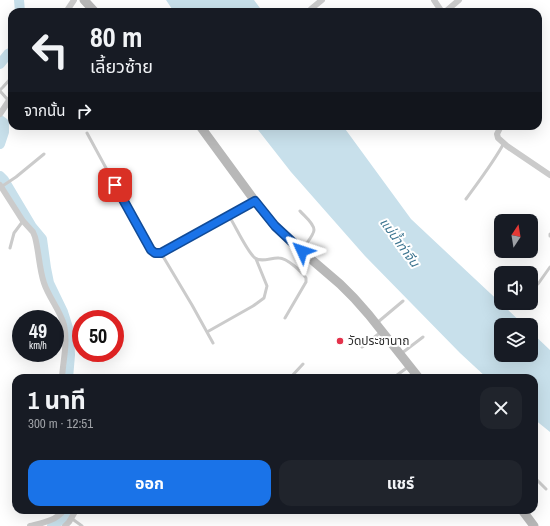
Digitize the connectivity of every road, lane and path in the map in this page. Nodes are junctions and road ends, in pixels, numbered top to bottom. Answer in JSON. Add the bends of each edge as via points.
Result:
{"nodes":[{"id":1,"x":84,"y":0,"type":"edge"},
{"id":2,"x":322,"y":0,"type":"edge"},
{"id":3,"x":459,"y":0,"type":"edge"},
{"id":4,"x":92,"y":8,"type":"edge"},
{"id":5,"x":312,"y":8,"type":"edge"},
{"id":6,"x":450,"y":8,"type":"edge"},
{"id":7,"x":8,"y":82,"type":"edge"},
{"id":8,"x":0,"y":91,"type":"edge"},
{"id":9,"x":8,"y":101,"type":"edge"},
{"id":10,"x":0,"y":114,"type":"edge"},
{"id":11,"x":203,"y":130,"type":"edge"},
{"id":12,"x":499,"y":130,"type":"edge"},
{"id":13,"x":87,"y":132,"type":"dead end"},
{"id":14,"x":504,"y":143,"type":"junction"},
{"id":15,"x":44,"y":154,"type":"dead end"},
{"id":16,"x":550,"y":175,"type":"edge"},
{"id":17,"x":2,"y":186,"type":"edge"},
{"id":18,"x":466,"y":199,"type":"dead end"},
{"id":19,"x":255,"y":201,"type":"junction"},
{"id":20,"x":300,"y":211,"type":"dead end"},
{"id":21,"x":229,"y":216,"type":"junction"},
{"id":22,"x":23,"y":221,"type":"junction"},
{"id":23,"x":10,"y":248,"type":"dead end"},
{"id":24,"x":302,"y":251,"type":"junction"},
{"id":25,"x":161,"y":253,"type":"junction"},
{"id":26,"x":256,"y":259,"type":"junction"},
{"id":27,"x":550,"y":267,"type":"edge"},
{"id":28,"x":538,"y":284,"type":"dead end"},
{"id":29,"x":403,"y":301,"type":"dead end"},
{"id":30,"x":285,"y":318,"type":"dead end"},
{"id":31,"x":376,"y":323,"type":"junction"},
{"id":32,"x":382,"y":331,"type":"junction"},
{"id":33,"x":207,"y":332,"type":"junction"},
{"id":34,"x":423,"y":337,"type":"dead end"},
{"id":35,"x":213,"y":343,"type":"dead end"},
{"id":36,"x":362,"y":347,"type":"dead end"},
{"id":37,"x":400,"y":354,"type":"junction"},
{"id":38,"x":303,"y":364,"type":"dead end"},
{"id":39,"x":409,"y":366,"type":"junction"},
{"id":40,"x":62,"y":374,"type":"edge"},
{"id":41,"x":294,"y":374,"type":"edge"},
{"id":42,"x":398,"y":374,"type":"edge"},
{"id":43,"x":416,"y":374,"type":"edge"},
{"id":44,"x":538,"y":481,"type":"edge"},
{"id":45,"x":546,"y":489,"type":"dead end"},
{"id":46,"x":61,"y":514,"type":"edge"},
{"id":47,"x":74,"y":514,"type":"edge"},
{"id":48,"x":525,"y":514,"type":"edge"},
{"id":49,"x":71,"y":518,"type":"junction"},
{"id":50,"x":30,"y":526,"type":"edge"},
{"id":51,"x":65,"y":526,"type":"edge"},
{"id":52,"x":82,"y":526,"type":"edge"},
{"id":53,"x":534,"y":526,"type":"edge"}],
"edges":[{"from":1,"to":4,"type":"main road"},
{"from":2,"to":5,"type":"street"},
{"from":3,"to":6,"type":"street"},
{"from":7,"to":8,"type":"lane"},
{"from":9,"to":10,"type":"street"},
{"from":11,"to":19,"type":"main road"},
{"from":12,"to":14,"type":"street","via":[[498,138]]},
{"from":13,"to":25,"type":"lane","via":[[151,250]]},
{"from":14,"to":16,"type":"street"},
{"from":14,"to":18,"type":"lane"},
{"from":15,"to":17,"type":"lane"},
{"from":17,"to":22,"type":"street"},
{"from":19,"to":21,"type":"lane"},
{"from":19,"to":24,"type":"main road","via":[[275,226]]},
{"from":20,"to":24,"type":"lane","via":[[314,230]]},
{"from":21,"to":25,"type":"lane"},
{"from":21,"to":26,"type":"lane"},
{"from":22,"to":23,"type":"lane","via":[[14,233]]},
{"from":22,"to":40,"type":"street","via":[[35,237],[44,283],[64,326]]},
{"from":24,"to":31,"type":"main road","via":[[340,284]]},
{"from":25,"to":33,"type":"lane"},
{"from":26,"to":30,"type":"lane","via":[[286,260],[306,278]]},
{"from":26,"to":33,"type":"lane","via":[[267,286],[264,298]]},
{"from":27,"to":28,"type":"lane"},
{"from":29,"to":31,"type":"lane"},
{"from":31,"to":32,"type":"main road"},
{"from":32,"to":36,"type":"lane"},
{"from":32,"to":37,"type":"main road"},
{"from":33,"to":35,"type":"lane"},
{"from":34,"to":37,"type":"lane"},
{"from":37,"to":39,"type":"main road"},
{"from":38,"to":41,"type":"lane"},
{"from":39,"to":42,"type":"lane"},
{"from":39,"to":43,"type":"main road"},
{"from":44,"to":45,"type":"lane"},
{"from":46,"to":50,"type":"street"},
{"from":47,"to":49,"type":"street"},
{"from":48,"to":53,"type":"main road"},
{"from":49,"to":51,"type":"street"},
{"from":49,"to":52,"type":"lane"}]}
